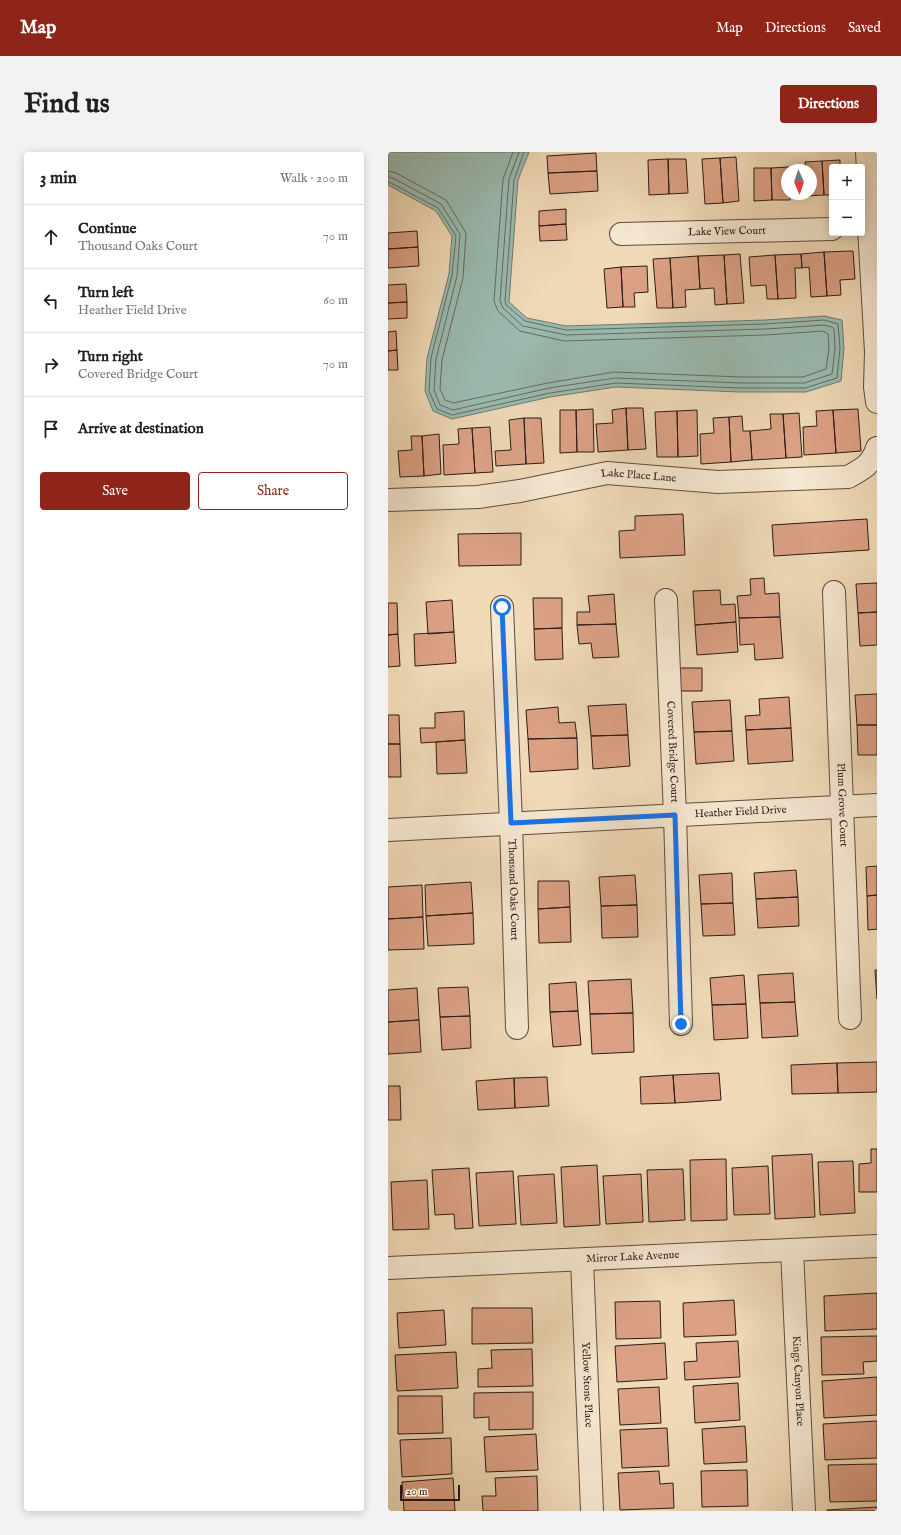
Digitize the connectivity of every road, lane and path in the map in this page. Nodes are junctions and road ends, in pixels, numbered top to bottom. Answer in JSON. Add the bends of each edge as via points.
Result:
{"nodes":[{"id":1,"x":867,"y":152,"type":"edge"},
{"id":2,"x":866,"y":228,"type":"edge"},
{"id":3,"x":829,"y":229,"type":"edge"},
{"id":4,"x":621,"y":234,"type":"dead end"},
{"id":5,"x":877,"y":352,"type":"edge"},
{"id":6,"x":877,"y":402,"type":"edge"},
{"id":7,"x":877,"y":448,"type":"edge"},
{"id":8,"x":388,"y":500,"type":"edge"},
{"id":9,"x":834,"y":592,"type":"dead end"},
{"id":10,"x":666,"y":600,"type":"dead end"},
{"id":11,"x":502,"y":607,"type":"dead end"},
{"id":12,"x":877,"y":805,"type":"edge"},
{"id":13,"x":843,"y":807,"type":"junction"},
{"id":14,"x":675,"y":815,"type":"junction"},
{"id":15,"x":511,"y":823,"type":"junction"},
{"id":16,"x":388,"y":830,"type":"edge"},
{"id":17,"x":850,"y":1018,"type":"dead end"},
{"id":18,"x":681,"y":1024,"type":"dead end"},
{"id":19,"x":517,"y":1028,"type":"dead end"},
{"id":20,"x":877,"y":1246,"type":"edge"},
{"id":21,"x":792,"y":1250,"type":"junction"},
{"id":22,"x":582,"y":1260,"type":"junction"},
{"id":23,"x":388,"y":1268,"type":"edge"},
{"id":24,"x":592,"y":1511,"type":"edge"},
{"id":25,"x":804,"y":1511,"type":"edge"}],
"edges":[{"from":1,"to":2,"type":"street","via":[[870,208]]},
{"from":2,"to":5,"type":"street"},
{"from":3,"to":4,"type":"street","name":"Lake View Court"},
{"from":5,"to":6,"type":"street"},
{"from":7,"to":8,"type":"street","name":"Lake Place Lane","via":[[874,457],[865,467],[848,478],[718,482],[607,473],[478,497]]},
{"from":9,"to":13,"type":"street","name":"Plum Grove Court"},
{"from":10,"to":14,"type":"street","name":"Covered Bridge Court"},
{"from":11,"to":15,"type":"street","name":"Thousand Oaks Court"},
{"from":12,"to":13,"type":"street","name":"Heather Field Drive"},
{"from":13,"to":14,"type":"street","name":"Heather Field Drive"},
{"from":13,"to":17,"type":"street","name":"Plum Grove Court"},
{"from":14,"to":15,"type":"street","name":"Heather Field Drive"},
{"from":14,"to":18,"type":"street","name":"Covered Bridge Court"},
{"from":15,"to":16,"type":"street","name":"Heather Field Drive"},
{"from":15,"to":19,"type":"street","name":"Thousand Oaks Court"},
{"from":20,"to":21,"type":"street","name":"Mirror Lake Avenue"},
{"from":21,"to":22,"type":"street","name":"Mirror Lake Avenue"},
{"from":21,"to":25,"type":"street","name":"Kings Canyon Place"},
{"from":22,"to":23,"type":"street","name":"Mirror Lake Avenue"},
{"from":22,"to":24,"type":"street","name":"Yellow Stone Place"}]}
